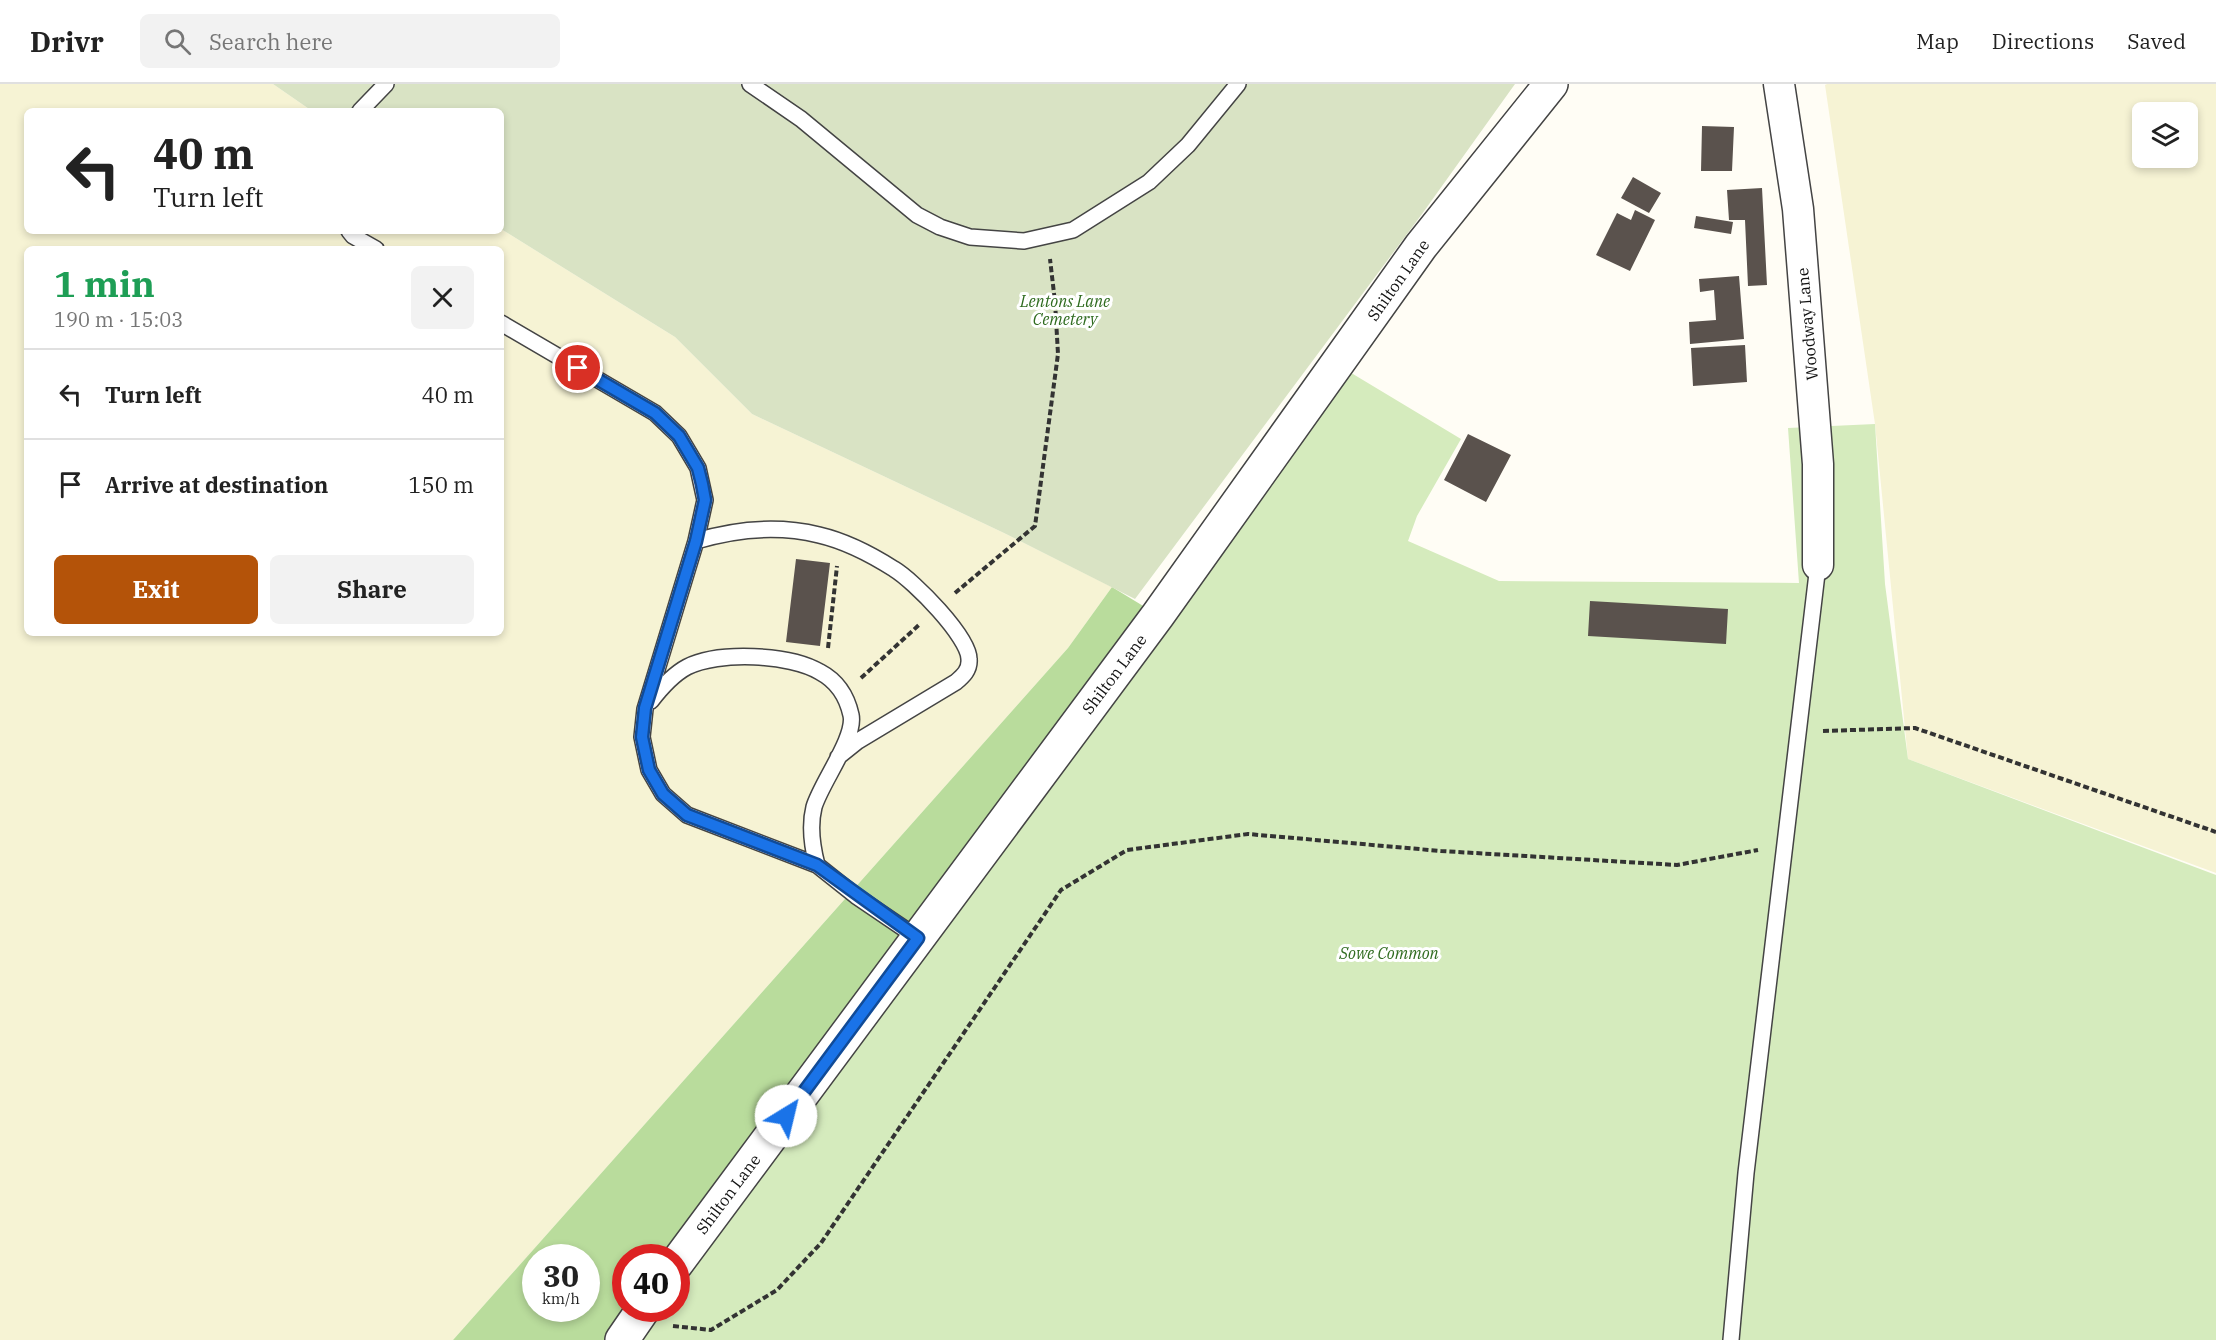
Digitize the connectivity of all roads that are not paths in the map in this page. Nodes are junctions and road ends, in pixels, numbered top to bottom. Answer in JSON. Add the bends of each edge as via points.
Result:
{"nodes":[{"id":1,"x":386,"y":84,"type":"edge"},
{"id":2,"x":750,"y":84,"type":"edge"},
{"id":3,"x":1238,"y":84,"type":"edge"},
{"id":4,"x":1551,"y":84,"type":"edge"},
{"id":5,"x":1779,"y":84,"type":"edge"},
{"id":6,"x":363,"y":108,"type":"edge"},
{"id":7,"x":351,"y":234,"type":"edge"},
{"id":8,"x":371,"y":246,"type":"edge"},
{"id":9,"x":504,"y":324,"type":"edge"},
{"id":10,"x":696,"y":541,"type":"junction"},
{"id":11,"x":1818,"y":566,"type":"joint"},
{"id":12,"x":645,"y":708,"type":"junction"},
{"id":13,"x":838,"y":757,"type":"junction"},
{"id":14,"x":817,"y":865,"type":"junction"},
{"id":15,"x":918,"y":938,"type":"junction"},
{"id":16,"x":690,"y":1245,"type":"edge"},
{"id":17,"x":1731,"y":1340,"type":"edge"}],
"edges":[{"from":1,"to":6,"type":"lane"},
{"from":2,"to":3,"type":"lane","via":[[801,119],[917,215],[970,237],[1024,241],[1073,230],[1149,182],[1188,145]]},
{"from":4,"to":15,"type":"street","name":"Shilton Lane","via":[[1421,246],[1158,615]]},
{"from":5,"to":11,"type":"street","name":"Woodway Lane","via":[[1802,255],[1818,464]]},
{"from":7,"to":8,"type":"lane"},
{"from":9,"to":10,"type":"lane","via":[[655,413],[679,436],[698,468],[705,500]]},
{"from":10,"to":12,"type":"lane"},
{"from":10,"to":13,"type":"lane","via":[[722,533],[785,530],[842,542],[896,570],[959,634],[970,660],[967,672]]},
{"from":11,"to":17,"type":"lane","via":[[1746,1173]]},
{"from":12,"to":13,"type":"lane","via":[[665,683],[686,667],[710,659],[760,658],[799,663],[821,672],[845,694],[852,718]]},
{"from":12,"to":14,"type":"lane","via":[[642,737],[649,770],[663,794],[687,815]]},
{"from":13,"to":14,"type":"lane","via":[[814,807],[810,838]]},
{"from":14,"to":15,"type":"lane"},
{"from":15,"to":16,"type":"street","name":"Shilton Lane"}]}
